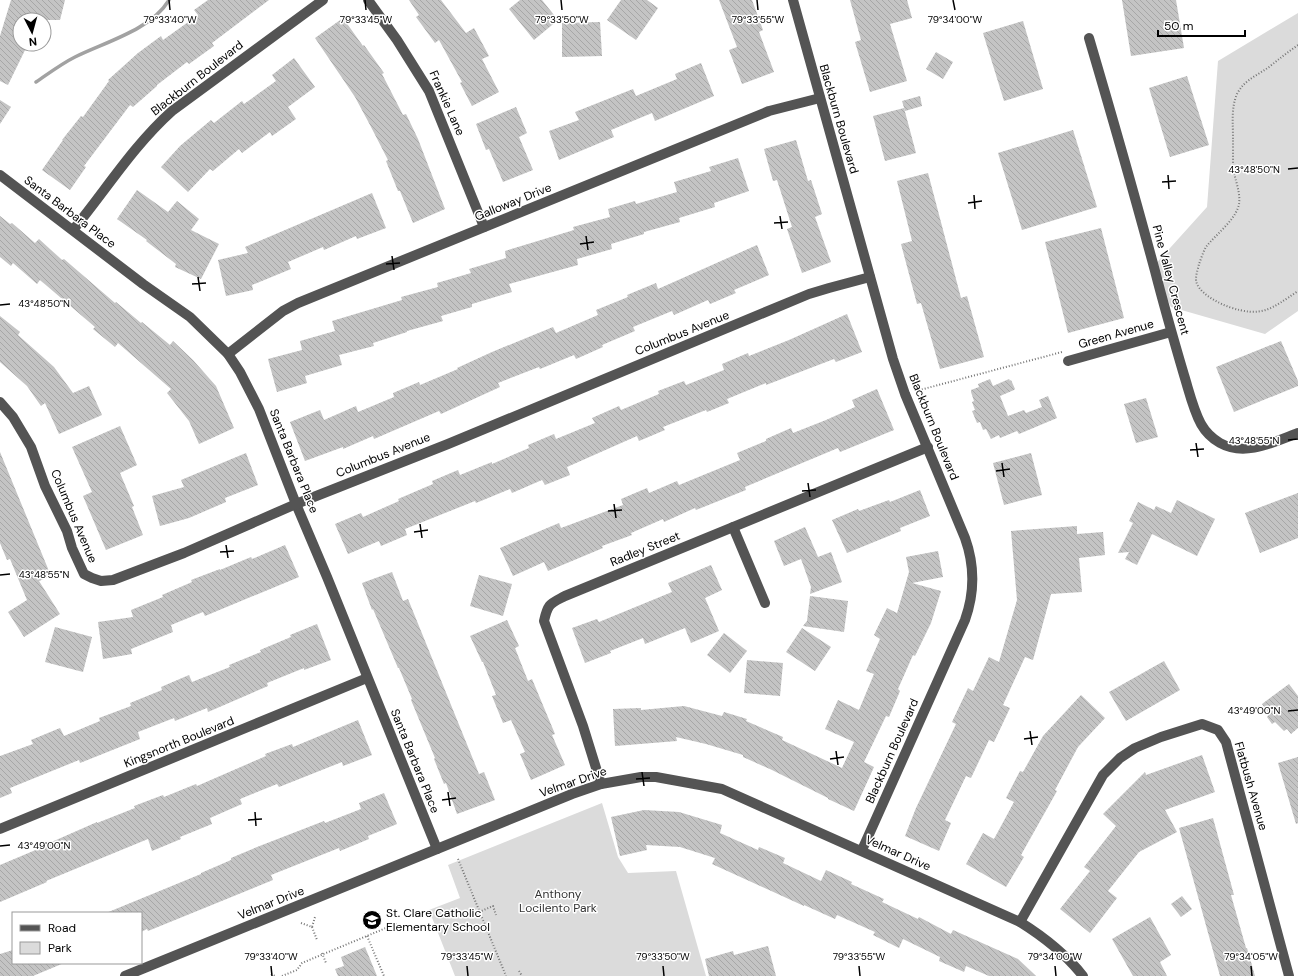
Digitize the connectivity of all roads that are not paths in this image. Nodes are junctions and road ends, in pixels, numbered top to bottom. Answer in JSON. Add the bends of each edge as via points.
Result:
{"nodes":[{"id":1,"x":323,"y":0,"type":"edge"},
{"id":2,"x":368,"y":0,"type":"edge"},
{"id":3,"x":793,"y":0,"type":"edge"},
{"id":4,"x":1089,"y":38,"type":"dead end"},
{"id":5,"x":820,"y":98,"type":"junction"},
{"id":6,"x":0,"y":175,"type":"edge"},
{"id":7,"x":484,"y":227,"type":"junction"},
{"id":8,"x":73,"y":230,"type":"junction"},
{"id":9,"x":870,"y":277,"type":"junction"},
{"id":10,"x":1171,"y":332,"type":"junction"},
{"id":11,"x":228,"y":354,"type":"junction"},
{"id":12,"x":1067,"y":356,"type":"road end"},
{"id":13,"x":0,"y":402,"type":"edge"},
{"id":14,"x":1298,"y":433,"type":"edge"},
{"id":15,"x":928,"y":448,"type":"junction"},
{"id":16,"x":296,"y":504,"type":"junction"},
{"id":17,"x":733,"y":527,"type":"junction"},
{"id":18,"x":765,"y":603,"type":"dead end"},
{"id":19,"x":368,"y":678,"type":"junction"},
{"id":20,"x":600,"y":784,"type":"junction"},
{"id":21,"x":0,"y":829,"type":"edge"},
{"id":22,"x":437,"y":849,"type":"junction"},
{"id":23,"x":862,"y":850,"type":"junction"},
{"id":24,"x":1020,"y":922,"type":"junction"},
{"id":25,"x":127,"y":976,"type":"edge"},
{"id":26,"x":1083,"y":976,"type":"edge"},
{"id":27,"x":1289,"y":976,"type":"edge"}],
"edges":[{"from":1,"to":8,"type":"street","name":"Blackburn Boulevard","via":[[172,111],[134,152]]},
{"from":2,"to":7,"type":"street","name":"Frankie Lane","via":[[429,91]]},
{"from":3,"to":5,"type":"street","name":"Blackburn Boulevard"},
{"from":4,"to":10,"type":"street","name":"Pine Valley Crescent","via":[[1126,163]]},
{"from":5,"to":7,"type":"street","name":"Galloway Drive","via":[[770,111]]},
{"from":5,"to":9,"type":"street","name":"Blackburn Boulevard"},
{"from":6,"to":8,"type":"street","name":"Santa Barbara Place"},
{"from":7,"to":11,"type":"street","name":"Galloway Drive","via":[[293,306],[270,320]]},
{"from":8,"to":11,"type":"street","name":"Santa Barbara Place","via":[[190,317]]},
{"from":9,"to":15,"type":"street","name":"Blackburn Boulevard","via":[[901,381]]},
{"from":9,"to":16,"type":"street","name":"Columbus Avenue","via":[[809,294],[448,444]]},
{"from":10,"to":12,"type":"street","name":"Green Avenue"},
{"from":10,"to":14,"type":"street","name":"Pine Valley Crescent","via":[[1201,425],[1219,443],[1244,449],[1263,446]]},
{"from":11,"to":16,"type":"street","name":"Santa Barbara Place","via":[[259,409]]},
{"from":13,"to":16,"type":"street","name":"Columbus Avenue","via":[[13,417],[31,447],[45,486],[84,574],[92,578],[101,581],[113,580],[184,553]]},
{"from":15,"to":17,"type":"street","name":"Radley Street"},
{"from":15,"to":23,"type":"street","name":"Blackburn Boulevard","via":[[969,550],[973,575],[972,595],[965,620]]},
{"from":16,"to":19,"type":"street","name":"Santa Barbara Place"},
{"from":17,"to":18,"type":"street"},
{"from":17,"to":20,"type":"street","name":"Radley Street","via":[[565,596],[550,605],[547,610],[544,621],[583,726]]},
{"from":19,"to":21,"type":"street","name":"Kingsnorth Boulevard"},
{"from":19,"to":22,"type":"street","name":"Santa Barbara Place"},
{"from":20,"to":22,"type":"street","name":"Velmar Drive"},
{"from":20,"to":23,"type":"street","name":"Velmar Drive","via":[[656,777],[722,789]]},
{"from":22,"to":25,"type":"street","name":"Velmar Drive"},
{"from":23,"to":24,"type":"street","name":"Velmar Drive"},
{"from":24,"to":26,"type":"street","name":"Velmar Drive","via":[[1060,950]]},
{"from":24,"to":27,"type":"street","name":"Flatbush Avenue","via":[[1103,775],[1120,758],[1135,748],[1202,724],[1218,730],[1226,742]]}]}
